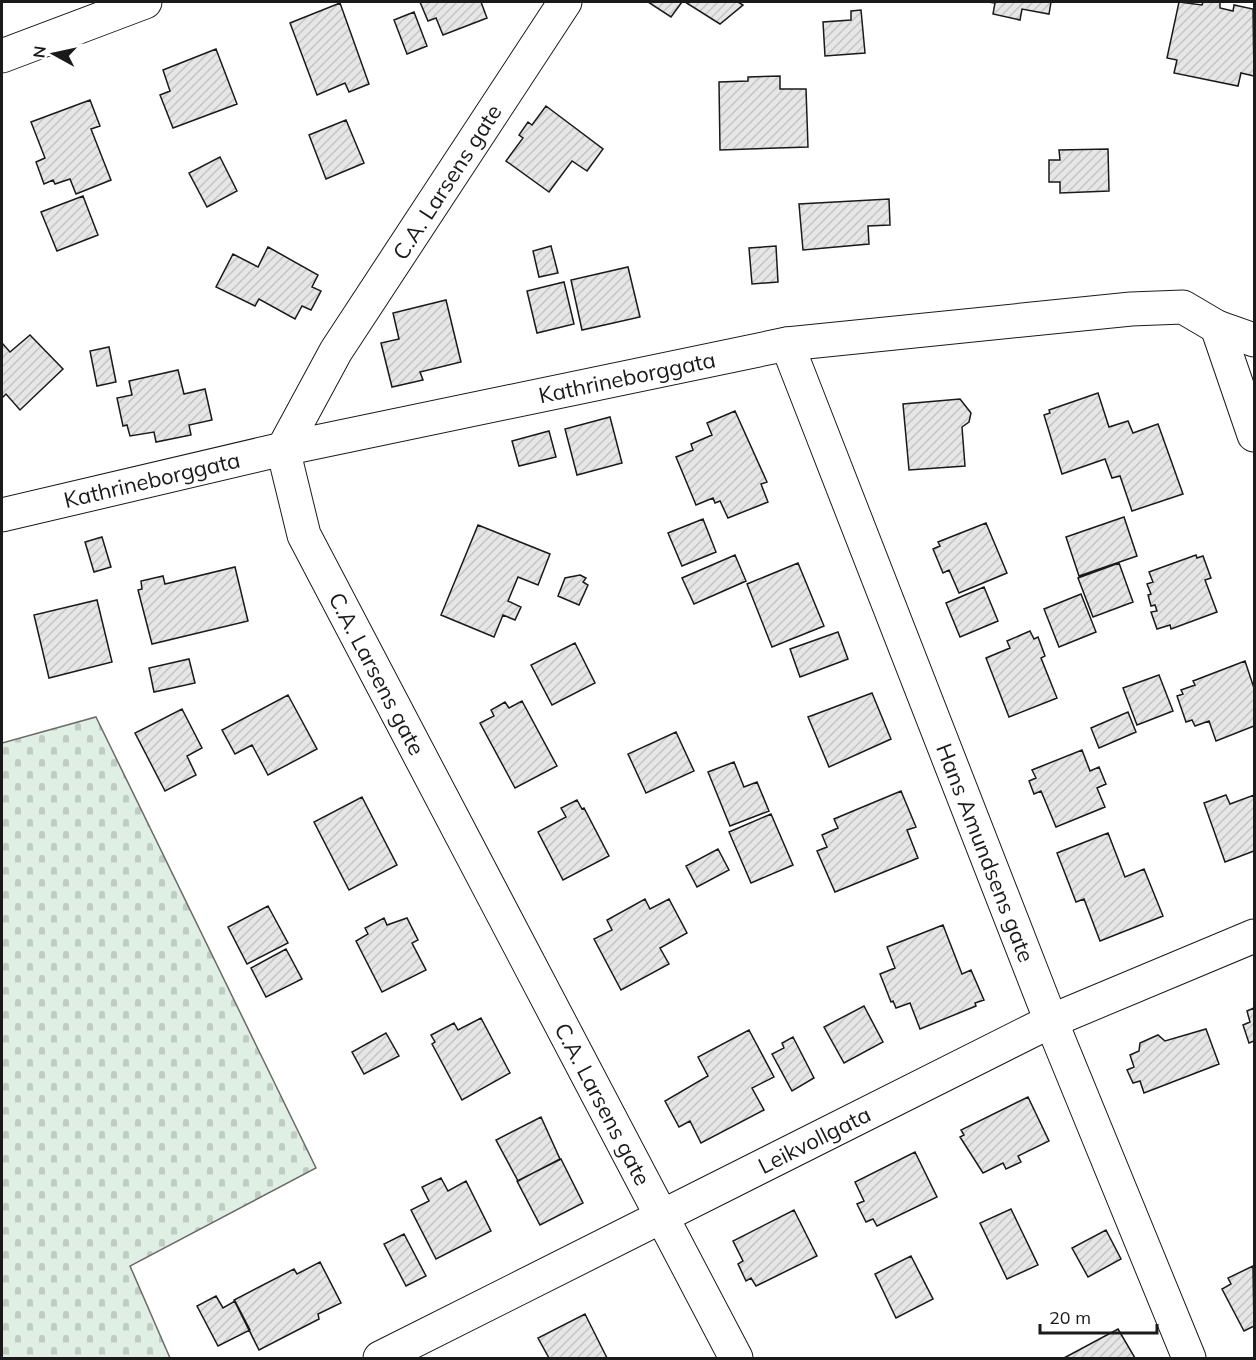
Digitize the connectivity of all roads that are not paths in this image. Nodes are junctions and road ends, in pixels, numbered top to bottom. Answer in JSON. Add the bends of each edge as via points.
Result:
{"nodes":[{"id":1,"x":146,"y":2,"type":"edge"},
{"id":2,"x":565,"y":2,"type":"edge"},
{"id":3,"x":2,"y":56,"type":"edge"},
{"id":4,"x":1217,"y":327,"type":"junction"},
{"id":5,"x":1254,"y":340,"type":"edge"},
{"id":6,"x":787,"y":344,"type":"junction"},
{"id":7,"x":1254,"y":435,"type":"edge"},
{"id":8,"x":284,"y":449,"type":"junction"},
{"id":9,"x":2,"y":515,"type":"edge"},
{"id":10,"x":1254,"y":936,"type":"edge"},
{"id":11,"x":1052,"y":1021,"type":"junction"},
{"id":12,"x":664,"y":1217,"type":"junction"},
{"id":13,"x":380,"y":1359,"type":"edge"},
{"id":14,"x":736,"y":1359,"type":"edge"},
{"id":15,"x":1189,"y":1359,"type":"edge"}],
"edges":[{"from":1,"to":3,"type":"street"},
{"from":2,"to":8,"type":"street","name":"C.A. Larsens gate","via":[[336,351]]},
{"from":4,"to":5,"type":"street","name":"Kathrineborggata"},
{"from":4,"to":6,"type":"street","name":"Kathrineborggata","via":[[1183,307],[1131,309]]},
{"from":4,"to":7,"type":"street"},
{"from":6,"to":8,"type":"street","name":"Kathrineborggata"},
{"from":6,"to":11,"type":"street","name":"Hans Amundsens gate"},
{"from":8,"to":9,"type":"street","name":"Kathrineborggata"},
{"from":8,"to":12,"type":"street","name":"C.A. Larsens gate","via":[[304,535]]},
{"from":10,"to":11,"type":"street","name":"Leikvollgata"},
{"from":11,"to":12,"type":"street","name":"Leikvollgata"},
{"from":11,"to":15,"type":"street","name":"Hans Amundsens gate"},
{"from":12,"to":13,"type":"street","name":"Leikvollgata"},
{"from":12,"to":14,"type":"street","name":"C.A. Larsens gate"}]}
